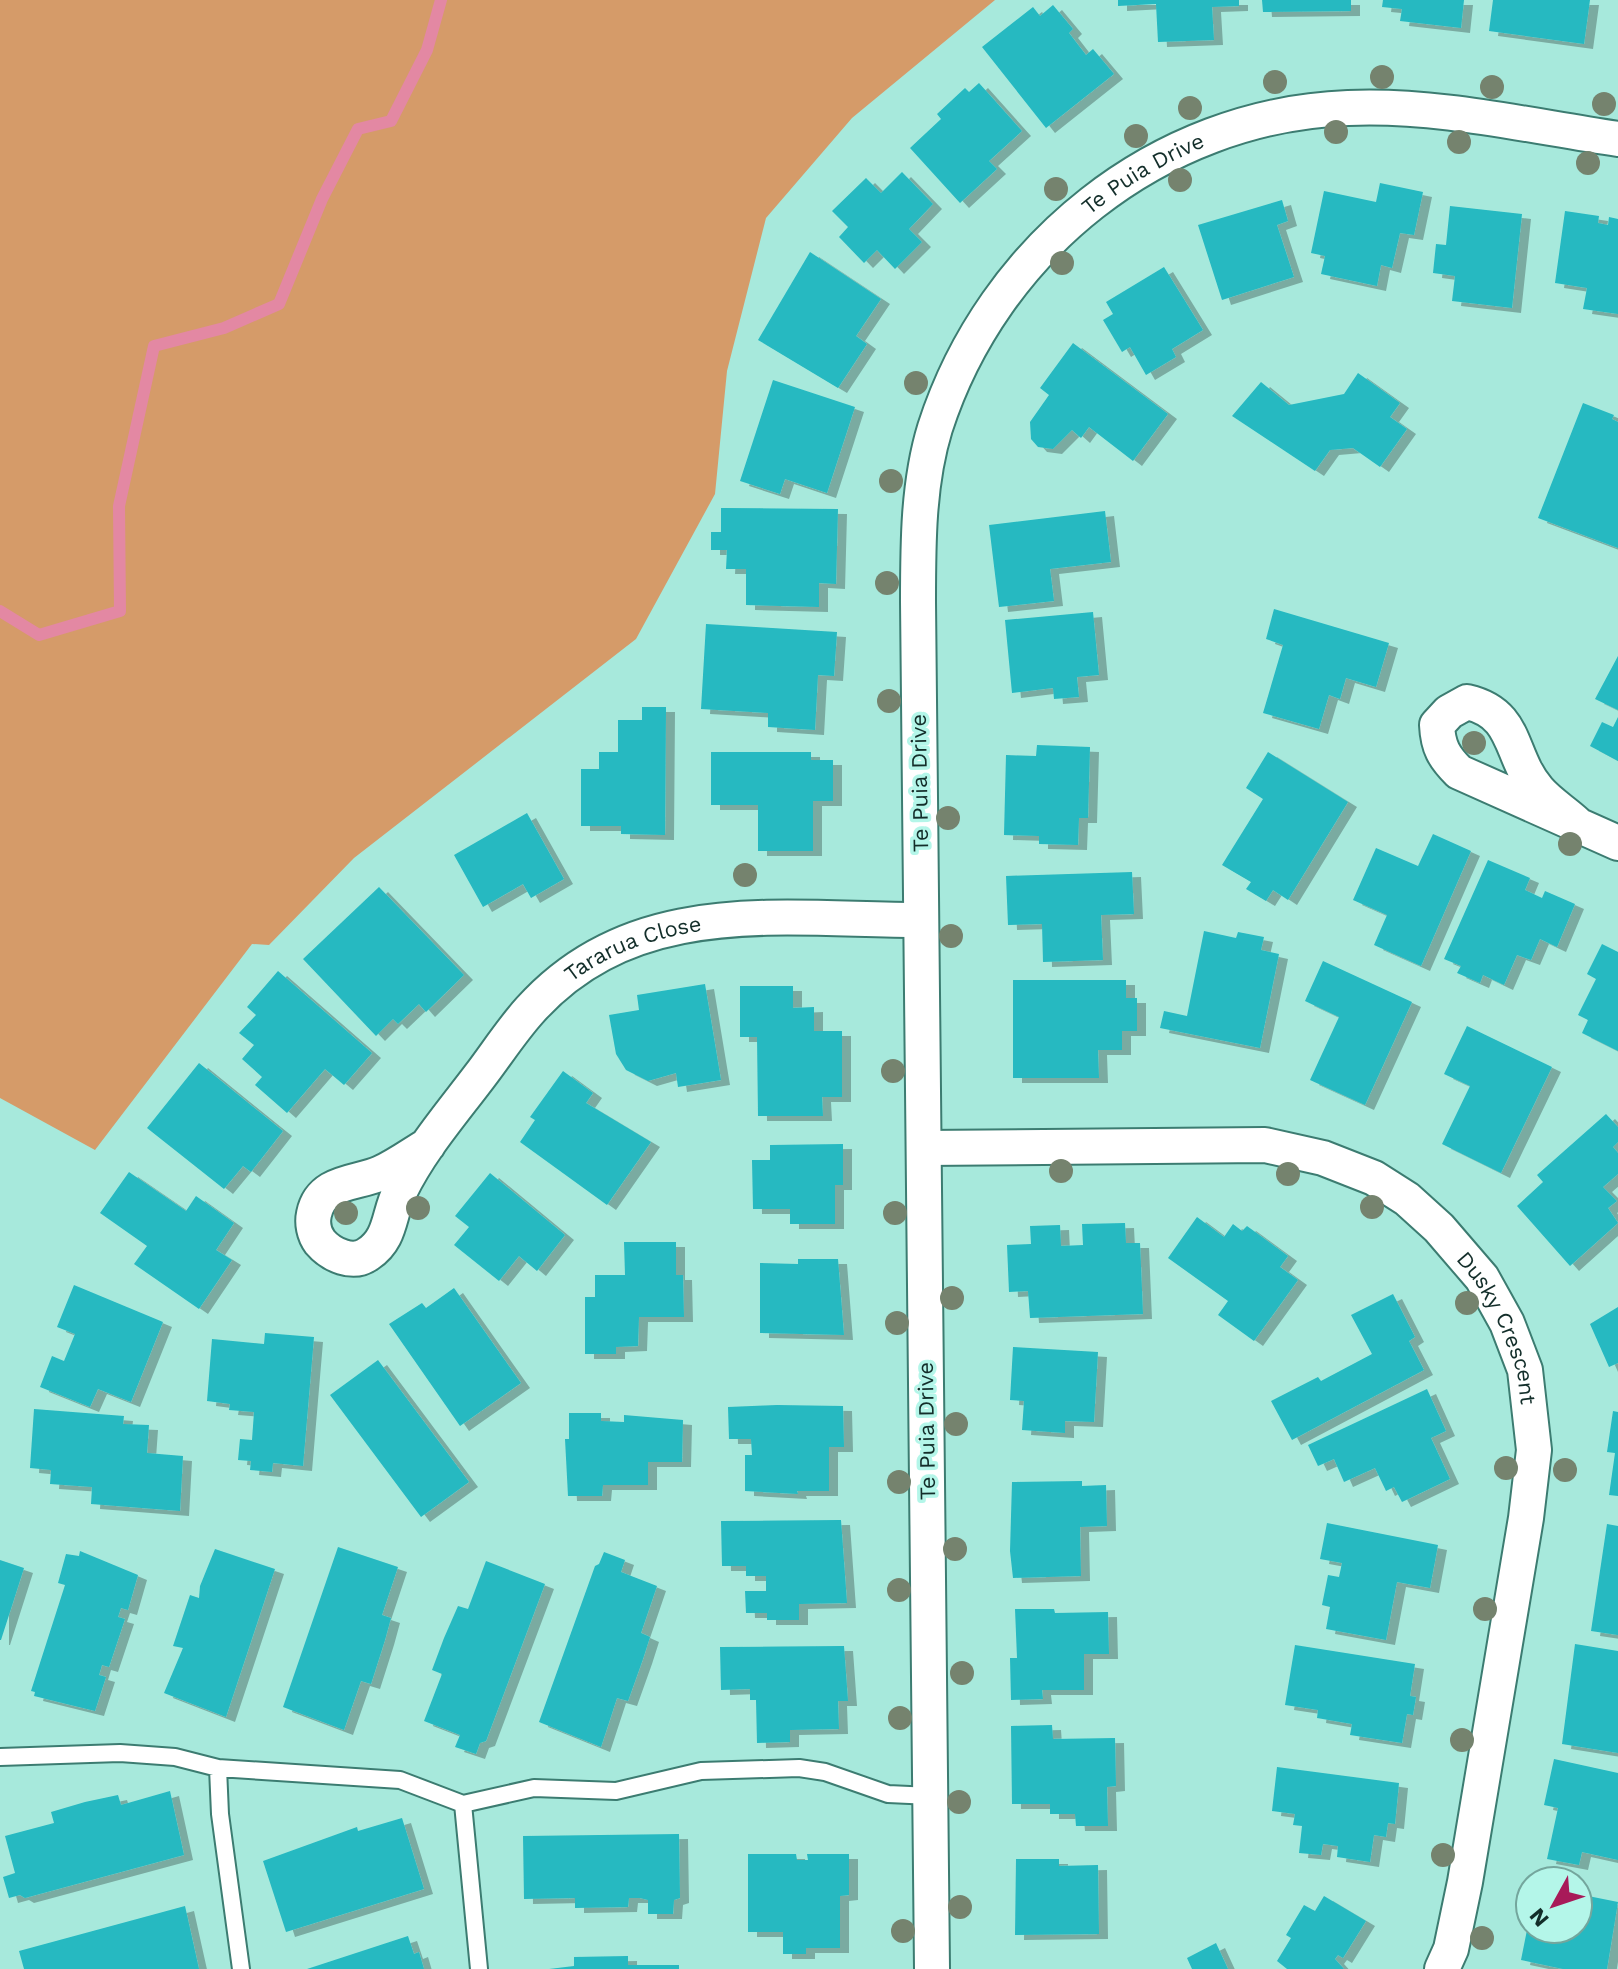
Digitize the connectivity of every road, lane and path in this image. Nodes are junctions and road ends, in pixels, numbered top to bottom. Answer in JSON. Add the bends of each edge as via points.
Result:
{"nodes":[{"id":1,"x":1618,"y":139,"type":"edge"},
{"id":2,"x":1576,"y":823,"type":"dead end"},
{"id":3,"x":1618,"y":843,"type":"edge"},
{"id":4,"x":921,"y":920,"type":"junction"},
{"id":5,"x":428,"y":1145,"type":"dead end"},
{"id":6,"x":924,"y":1148,"type":"junction"},
{"id":7,"x":0,"y":1757,"type":"edge"},
{"id":8,"x":218,"y":1768,"type":"junction"},
{"id":9,"x":931,"y":1796,"type":"junction"},
{"id":10,"x":463,"y":1804,"type":"junction"},
{"id":11,"x":241,"y":1969,"type":"edge"},
{"id":12,"x":479,"y":1969,"type":"edge"},
{"id":13,"x":932,"y":1969,"type":"edge"},
{"id":14,"x":1442,"y":1969,"type":"edge"}],
"edges":[{"from":1,"to":4,"type":"street","name":"Te Puia Drive","via":[[1408,108],[1277,116],[1163,156],[1111,187],[1023,266],[962,360],[935,429],[925,477],[918,602]]},
{"from":2,"to":3,"type":"street"},
{"from":4,"to":5,"type":"street","name":"Tararua Close","via":[[718,920],[640,935],[593,958],[530,1010]]},
{"from":4,"to":6,"type":"street","name":"Te Puia Drive"},
{"from":6,"to":9,"type":"street","name":"Te Puia Drive"},
{"from":6,"to":14,"type":"street","name":"Dusky Crescent","via":[[1265,1145],[1323,1158],[1374,1178],[1407,1199],[1482,1278],[1525,1370],[1534,1450],[1465,1882]]},
{"from":7,"to":8,"type":"lane","via":[[120,1753],[175,1757]]},
{"from":8,"to":10,"type":"lane","via":[[400,1780]]},
{"from":8,"to":11,"type":"lane"},
{"from":9,"to":10,"type":"lane","via":[[888,1794],[799,1768],[701,1771],[616,1791],[534,1788]]},
{"from":9,"to":13,"type":"street","name":"Te Puia Drive"},
{"from":10,"to":12,"type":"lane"}]}
